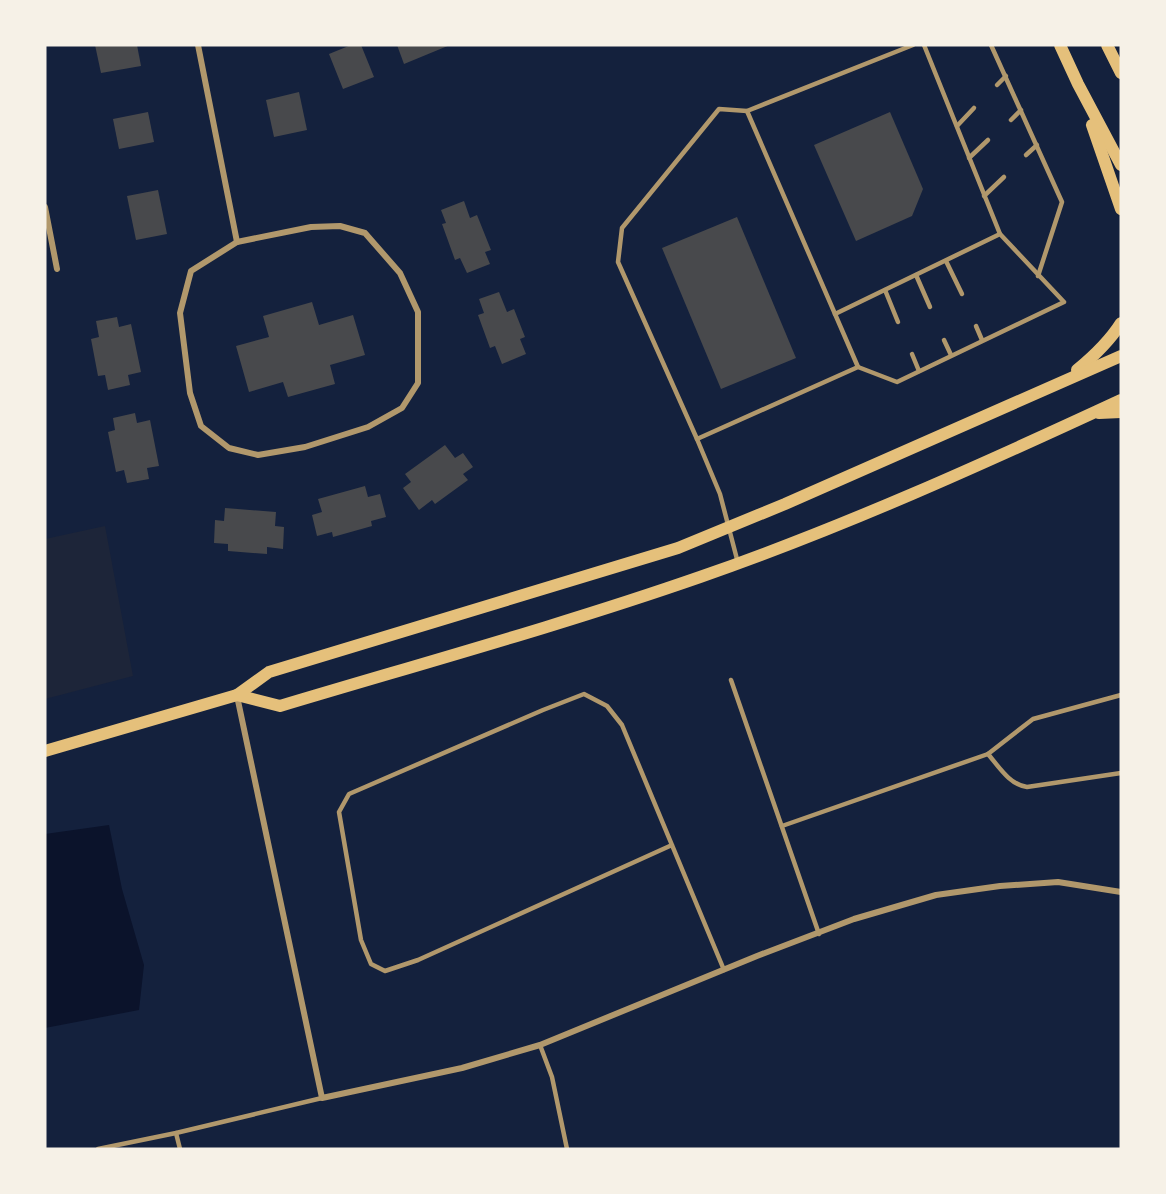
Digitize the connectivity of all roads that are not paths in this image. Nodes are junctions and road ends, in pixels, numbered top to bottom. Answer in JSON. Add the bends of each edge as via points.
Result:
{"nodes":[{"id":1,"x":198,"y":45,"type":"edge"},
{"id":2,"x":913,"y":45,"type":"edge"},
{"id":3,"x":924,"y":45,"type":"edge"},
{"id":4,"x":991,"y":45,"type":"edge"},
{"id":5,"x":1060,"y":45,"type":"edge"},
{"id":6,"x":1107,"y":45,"type":"edge"},
{"id":7,"x":1121,"y":73,"type":"edge"},
{"id":8,"x":1006,"y":76,"type":"junction"},
{"id":9,"x":1078,"y":84,"type":"junction"},
{"id":10,"x":997,"y":85,"type":"dead end"},
{"id":11,"x":974,"y":108,"type":"dead end"},
{"id":12,"x":1021,"y":110,"type":"junction"},
{"id":13,"x":747,"y":111,"type":"junction"},
{"id":14,"x":1011,"y":120,"type":"dead end"},
{"id":15,"x":957,"y":126,"type":"junction"},
{"id":16,"x":988,"y":141,"type":"dead end"},
{"id":17,"x":1037,"y":145,"type":"junction"},
{"id":18,"x":1026,"y":155,"type":"dead end"},
{"id":19,"x":969,"y":158,"type":"junction"},
{"id":20,"x":1121,"y":165,"type":"edge"},
{"id":21,"x":1004,"y":177,"type":"dead end"},
{"id":22,"x":984,"y":196,"type":"junction"},
{"id":23,"x":45,"y":207,"type":"edge"},
{"id":24,"x":1121,"y":209,"type":"edge"},
{"id":25,"x":1000,"y":234,"type":"junction"},
{"id":26,"x":237,"y":242,"type":"junction"},
{"id":27,"x":946,"y":261,"type":"junction"},
{"id":28,"x":57,"y":269,"type":"dead end"},
{"id":29,"x":916,"y":275,"type":"junction"},
{"id":30,"x":1038,"y":276,"type":"junction"},
{"id":31,"x":885,"y":290,"type":"junction"},
{"id":32,"x":962,"y":294,"type":"dead end"},
{"id":33,"x":930,"y":307,"type":"dead end"},
{"id":34,"x":835,"y":314,"type":"junction"},
{"id":35,"x":898,"y":322,"type":"dead end"},
{"id":36,"x":1121,"y":323,"type":"edge"},
{"id":37,"x":976,"y":326,"type":"dead end"},
{"id":38,"x":944,"y":339,"type":"dead end"},
{"id":39,"x":982,"y":340,"type":"junction"},
{"id":40,"x":912,"y":354,"type":"dead end"},
{"id":41,"x":951,"y":355,"type":"junction"},
{"id":42,"x":1121,"y":356,"type":"edge"},
{"id":43,"x":858,"y":367,"type":"junction"},
{"id":44,"x":920,"y":371,"type":"junction"},
{"id":45,"x":1064,"y":381,"type":"junction"},
{"id":46,"x":1121,"y":400,"type":"edge"},
{"id":47,"x":1121,"y":412,"type":"edge"},
{"id":48,"x":1092,"y":413,"type":"junction"},
{"id":49,"x":697,"y":439,"type":"junction"},
{"id":50,"x":728,"y":527,"type":"junction"},
{"id":51,"x":738,"y":563,"type":"junction"},
{"id":52,"x":731,"y":680,"type":"dead end"},
{"id":53,"x":237,"y":695,"type":"junction"},
{"id":54,"x":1121,"y":695,"type":"edge"},
{"id":55,"x":45,"y":751,"type":"edge"},
{"id":56,"x":988,"y":754,"type":"junction"},
{"id":57,"x":1121,"y":772,"type":"edge"},
{"id":58,"x":782,"y":826,"type":"junction"},
{"id":59,"x":672,"y":844,"type":"junction"},
{"id":60,"x":1121,"y":892,"type":"edge"},
{"id":61,"x":819,"y":934,"type":"junction"},
{"id":62,"x":724,"y":970,"type":"junction"},
{"id":63,"x":540,"y":1045,"type":"junction"},
{"id":64,"x":322,"y":1098,"type":"junction"},
{"id":65,"x":177,"y":1133,"type":"junction"},
{"id":66,"x":98,"y":1149,"type":"edge"},
{"id":67,"x":180,"y":1149,"type":"edge"},
{"id":68,"x":567,"y":1149,"type":"edge"}],
"edges":[{"from":1,"to":26,"type":"street"},
{"from":2,"to":13,"type":"lane"},
{"from":3,"to":15,"type":"lane"},
{"from":4,"to":8,"type":"lane"},
{"from":5,"to":9,"type":"main road"},
{"from":6,"to":7,"type":"main road"},
{"from":8,"to":10,"type":"lane"},
{"from":8,"to":12,"type":"lane"},
{"from":9,"to":20,"type":"main road"},
{"from":9,"to":24,"type":"main road"},
{"from":11,"to":15,"type":"lane"},
{"from":12,"to":14,"type":"lane"},
{"from":12,"to":17,"type":"lane"},
{"from":13,"to":34,"type":"lane"},
{"from":13,"to":49,"type":"lane","via":[[719,109],[622,228],[618,262]]},
{"from":15,"to":19,"type":"lane"},
{"from":16,"to":19,"type":"lane"},
{"from":17,"to":18,"type":"lane"},
{"from":17,"to":30,"type":"lane","via":[[1062,202]]},
{"from":19,"to":22,"type":"lane"},
{"from":21,"to":22,"type":"lane"},
{"from":22,"to":25,"type":"lane"},
{"from":23,"to":28,"type":"street"},
{"from":25,"to":27,"type":"lane"},
{"from":25,"to":30,"type":"lane"},
{"from":26,"to":26,"type":"street","via":[[191,271],[180,313],[190,393],[201,426],[229,448],[258,455],[305,447],[368,427],[402,408],[418,383],[418,312],[400,273],[365,233],[340,226],[310,227]]},
{"from":27,"to":29,"type":"lane"},
{"from":27,"to":32,"type":"lane"},
{"from":29,"to":31,"type":"lane"},
{"from":29,"to":33,"type":"lane"},
{"from":30,"to":39,"type":"lane","via":[[1064,302]]},
{"from":31,"to":34,"type":"lane"},
{"from":31,"to":35,"type":"lane"},
{"from":34,"to":43,"type":"lane"},
{"from":36,"to":45,"type":"main road","via":[[1095,355]]},
{"from":37,"to":39,"type":"lane"},
{"from":38,"to":41,"type":"lane"},
{"from":39,"to":41,"type":"lane"},
{"from":40,"to":44,"type":"lane"},
{"from":41,"to":44,"type":"lane"},
{"from":42,"to":45,"type":"main road"},
{"from":43,"to":44,"type":"lane","via":[[897,382]]},
{"from":43,"to":49,"type":"lane"},
{"from":45,"to":50,"type":"main road"},
{"from":46,"to":48,"type":"main road"},
{"from":47,"to":48,"type":"main road"},
{"from":48,"to":51,"type":"main road","via":[[891,504]]},
{"from":49,"to":50,"type":"lane","via":[[720,495]]},
{"from":50,"to":51,"type":"lane"},
{"from":50,"to":53,"type":"main road","via":[[678,548],[269,672]]},
{"from":51,"to":53,"type":"main road","via":[[540,629],[280,706]]},
{"from":52,"to":58,"type":"lane"},
{"from":53,"to":55,"type":"main road"},
{"from":53,"to":64,"type":"street"},
{"from":54,"to":56,"type":"lane","via":[[1033,719]]},
{"from":56,"to":57,"type":"lane","via":[[1019,786]]},
{"from":56,"to":58,"type":"lane"},
{"from":58,"to":61,"type":"lane"},
{"from":59,"to":59,"type":"lane","via":[[622,725],[607,706],[584,694],[349,794],[339,812],[361,940],[371,964],[385,970],[407,964]]},
{"from":59,"to":62,"type":"lane"},
{"from":60,"to":61,"type":"street","via":[[1058,882],[1000,886],[936,895],[854,919]]},
{"from":61,"to":62,"type":"street"},
{"from":62,"to":63,"type":"street"},
{"from":63,"to":64,"type":"street","via":[[462,1068]]},
{"from":63,"to":68,"type":"lane","via":[[552,1077]]},
{"from":64,"to":65,"type":"lane"},
{"from":65,"to":66,"type":"lane"},
{"from":65,"to":67,"type":"lane"}]}
